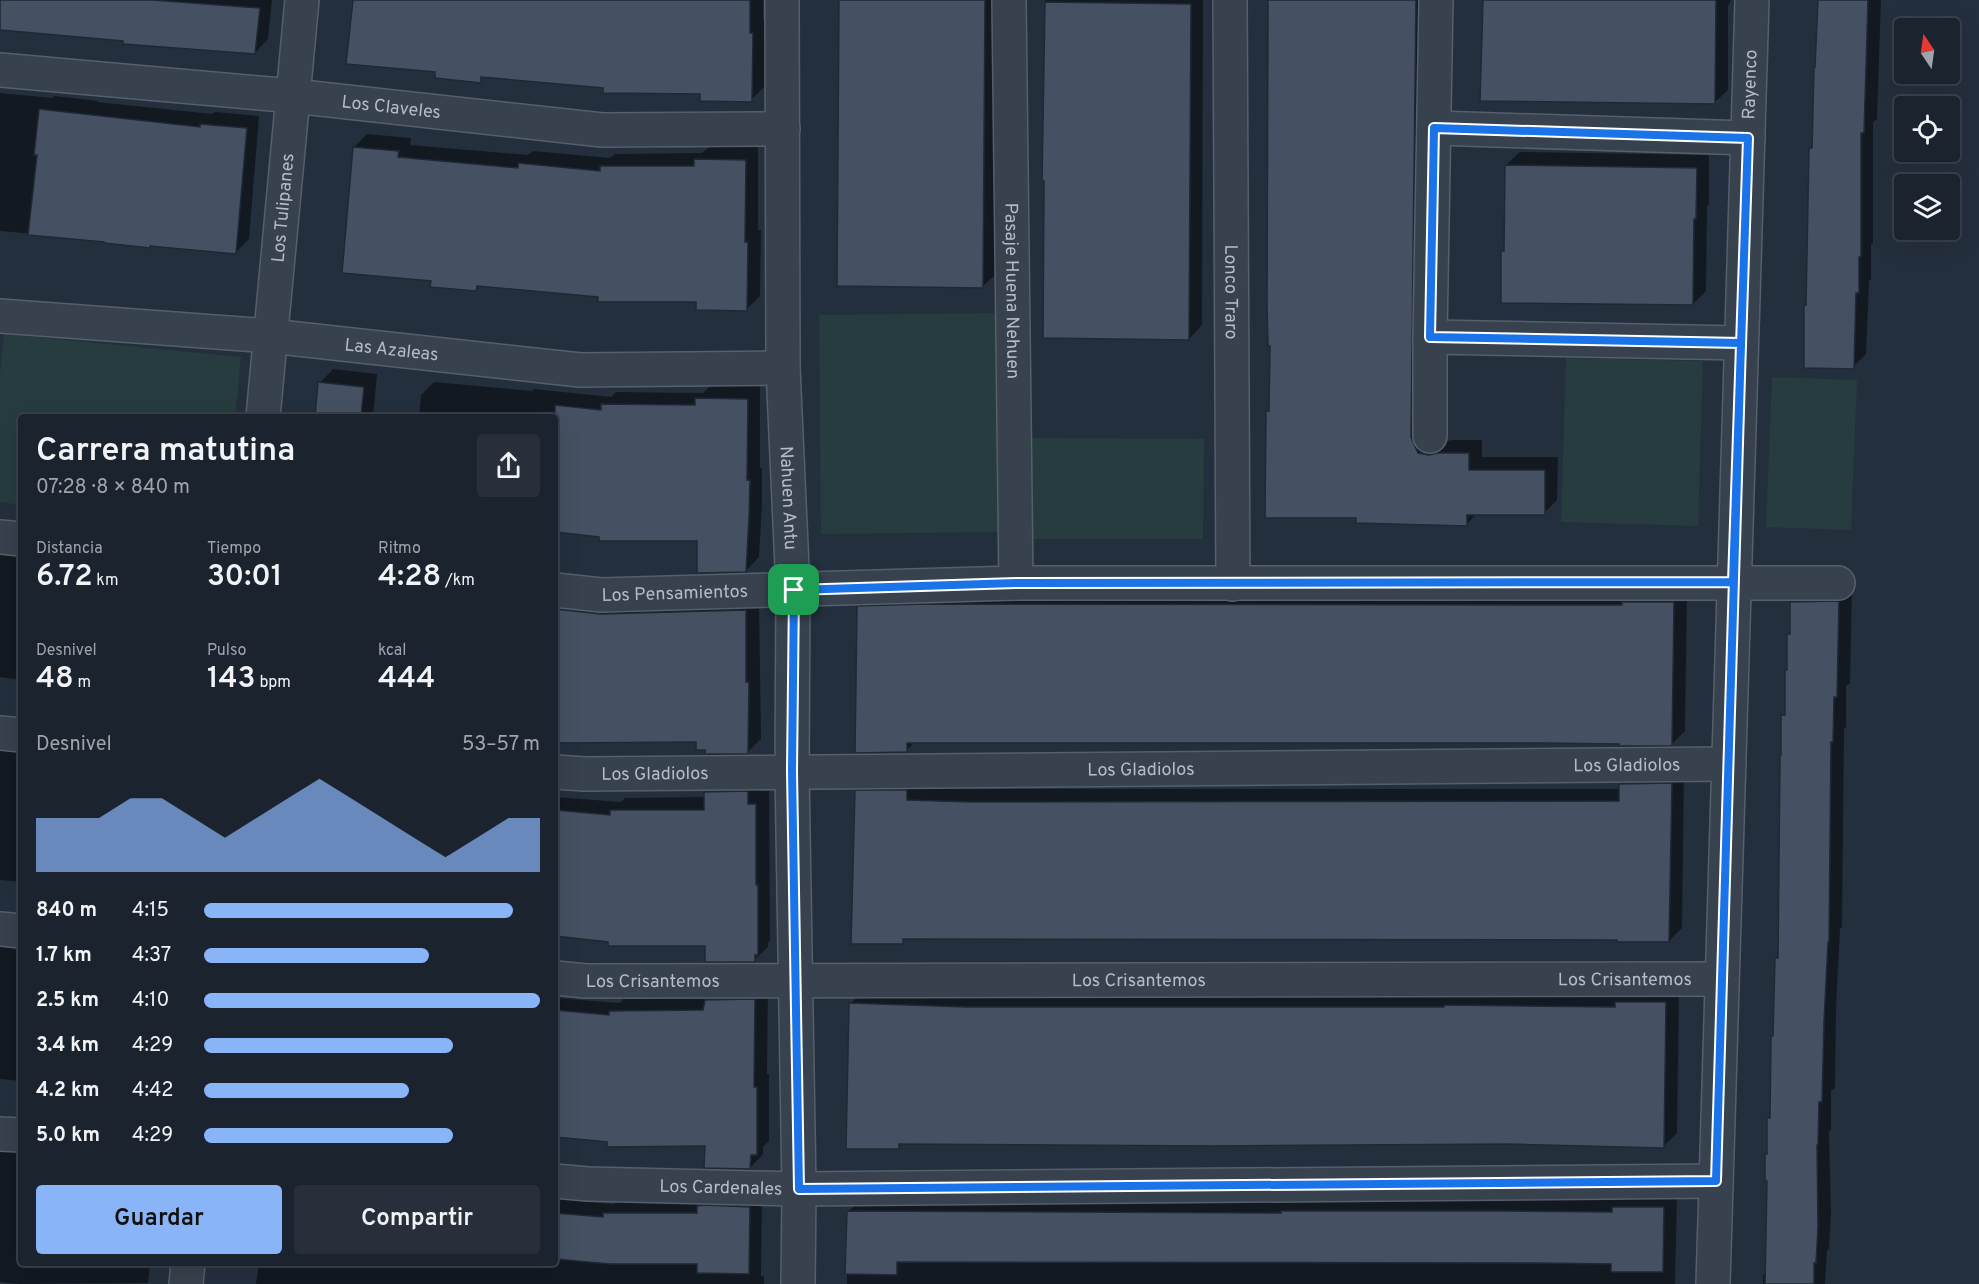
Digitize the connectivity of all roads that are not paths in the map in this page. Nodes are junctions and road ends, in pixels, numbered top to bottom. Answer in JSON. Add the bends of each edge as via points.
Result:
{"nodes":[{"id":1,"x":302,"y":0,"type":"edge"},
{"id":2,"x":782,"y":0,"type":"edge"},
{"id":3,"x":1010,"y":0,"type":"edge"},
{"id":4,"x":1230,"y":0,"type":"edge"},
{"id":5,"x":1436,"y":0,"type":"edge"},
{"id":6,"x":1752,"y":0,"type":"edge"},
{"id":7,"x":0,"y":70,"type":"edge"},
{"id":8,"x":293,"y":96,"type":"junction"},
{"id":9,"x":1434,"y":128,"type":"junction"},
{"id":10,"x":783,"y":129,"type":"junction"},
{"id":11,"x":1748,"y":138,"type":"junction"},
{"id":12,"x":0,"y":316,"type":"edge"},
{"id":13,"x":270,"y":336,"type":"junction"},
{"id":14,"x":1430,"y":337,"type":"junction"},
{"id":15,"x":1741,"y":343,"type":"junction"},
{"id":16,"x":783,"y":368,"type":"junction"},
{"id":17,"x":263,"y":414,"type":"edge"},
{"id":18,"x":1430,"y":436,"type":"dead end"},
{"id":19,"x":0,"y":537,"type":"edge"},
{"id":20,"x":18,"y":539,"type":"edge"},
{"id":21,"x":1733,"y":582,"type":"junction"},
{"id":22,"x":1016,"y":583,"type":"junction"},
{"id":23,"x":1838,"y":583,"type":"dead end"},
{"id":24,"x":1233,"y":584,"type":"junction"},
{"id":25,"x":558,"y":590,"type":"edge"},
{"id":26,"x":794,"y":590,"type":"junction"},
{"id":27,"x":0,"y":733,"type":"edge"},
{"id":28,"x":18,"y":735,"type":"edge"},
{"id":29,"x":1728,"y":764,"type":"junction"},
{"id":30,"x":792,"y":771,"type":"junction"},
{"id":31,"x":558,"y":772,"type":"edge"},
{"id":32,"x":0,"y":929,"type":"edge"},
{"id":33,"x":18,"y":931,"type":"edge"},
{"id":34,"x":558,"y":978,"type":"edge"},
{"id":35,"x":1722,"y":979,"type":"junction"},
{"id":36,"x":794,"y":981,"type":"junction"},
{"id":37,"x":0,"y":1134,"type":"edge"},
{"id":38,"x":18,"y":1135,"type":"edge"},
{"id":39,"x":558,"y":1181,"type":"edge"},
{"id":40,"x":1716,"y":1181,"type":"junction"},
{"id":41,"x":799,"y":1189,"type":"junction"},
{"id":42,"x":188,"y":1266,"type":"edge"},
{"id":43,"x":186,"y":1284,"type":"edge"},
{"id":44,"x":798,"y":1284,"type":"edge"},
{"id":45,"x":1713,"y":1284,"type":"edge"}],
"edges":[{"from":1,"to":8,"type":"street","name":"Los Tulipanes"},
{"from":2,"to":10,"type":"street","name":"Nahuen Antu"},
{"from":3,"to":22,"type":"street","name":"Pasaje Huena Nehuen"},
{"from":4,"to":24,"type":"street","name":"Lonco Traro"},
{"from":5,"to":9,"type":"street"},
{"from":6,"to":11,"type":"street","name":"Rayenco"},
{"from":7,"to":8,"type":"street","name":"Los Claveles"},
{"from":8,"to":10,"type":"street","name":"Los Claveles","via":[[602,130]]},
{"from":8,"to":13,"type":"street","name":"Los Tulipanes"},
{"from":9,"to":11,"type":"street"},
{"from":9,"to":14,"type":"street"},
{"from":10,"to":16,"type":"street","name":"Nahuen Antu"},
{"from":11,"to":15,"type":"street","name":"Rayenco"},
{"from":12,"to":13,"type":"street","name":"Las Azaleas"},
{"from":13,"to":16,"type":"street","name":"Las Azaleas","via":[[580,370]]},
{"from":13,"to":17,"type":"street","name":"Los Tulipanes"},
{"from":14,"to":15,"type":"street"},
{"from":14,"to":18,"type":"street"},
{"from":15,"to":21,"type":"street","name":"Rayenco"},
{"from":16,"to":26,"type":"street","name":"Nahuen Antu"},
{"from":19,"to":20,"type":"street"},
{"from":21,"to":23,"type":"street","name":"Los Pensamientos"},
{"from":21,"to":24,"type":"street","name":"Los Pensamientos"},
{"from":21,"to":29,"type":"street","name":"Rayenco"},
{"from":22,"to":24,"type":"street","name":"Los Pensamientos"},
{"from":22,"to":26,"type":"street","name":"Los Pensamientos"},
{"from":25,"to":26,"type":"street","name":"Los Pensamientos","via":[[600,595]]},
{"from":26,"to":30,"type":"street","name":"Nahuen Antu"},
{"from":27,"to":28,"type":"street"},
{"from":29,"to":30,"type":"street","name":"Los Gladiolos"},
{"from":29,"to":35,"type":"street","name":"Rayenco"},
{"from":30,"to":31,"type":"street","name":"Los Gladiolos"},
{"from":30,"to":36,"type":"street","name":"Nahuen Antu"},
{"from":32,"to":33,"type":"street"},
{"from":34,"to":36,"type":"street","name":"Los Crisantemos"},
{"from":35,"to":36,"type":"street","name":"Los Crisantemos"},
{"from":35,"to":40,"type":"street","name":"Rayenco"},
{"from":36,"to":41,"type":"street","name":"Nahuen Antu"},
{"from":37,"to":38,"type":"street"},
{"from":39,"to":41,"type":"street","name":"Los Cardenales"},
{"from":40,"to":41,"type":"street","name":"Los Cardenales"},
{"from":40,"to":45,"type":"street","name":"Rayenco"},
{"from":41,"to":44,"type":"street","name":"Nahuen Antu"},
{"from":42,"to":43,"type":"street"}]}
